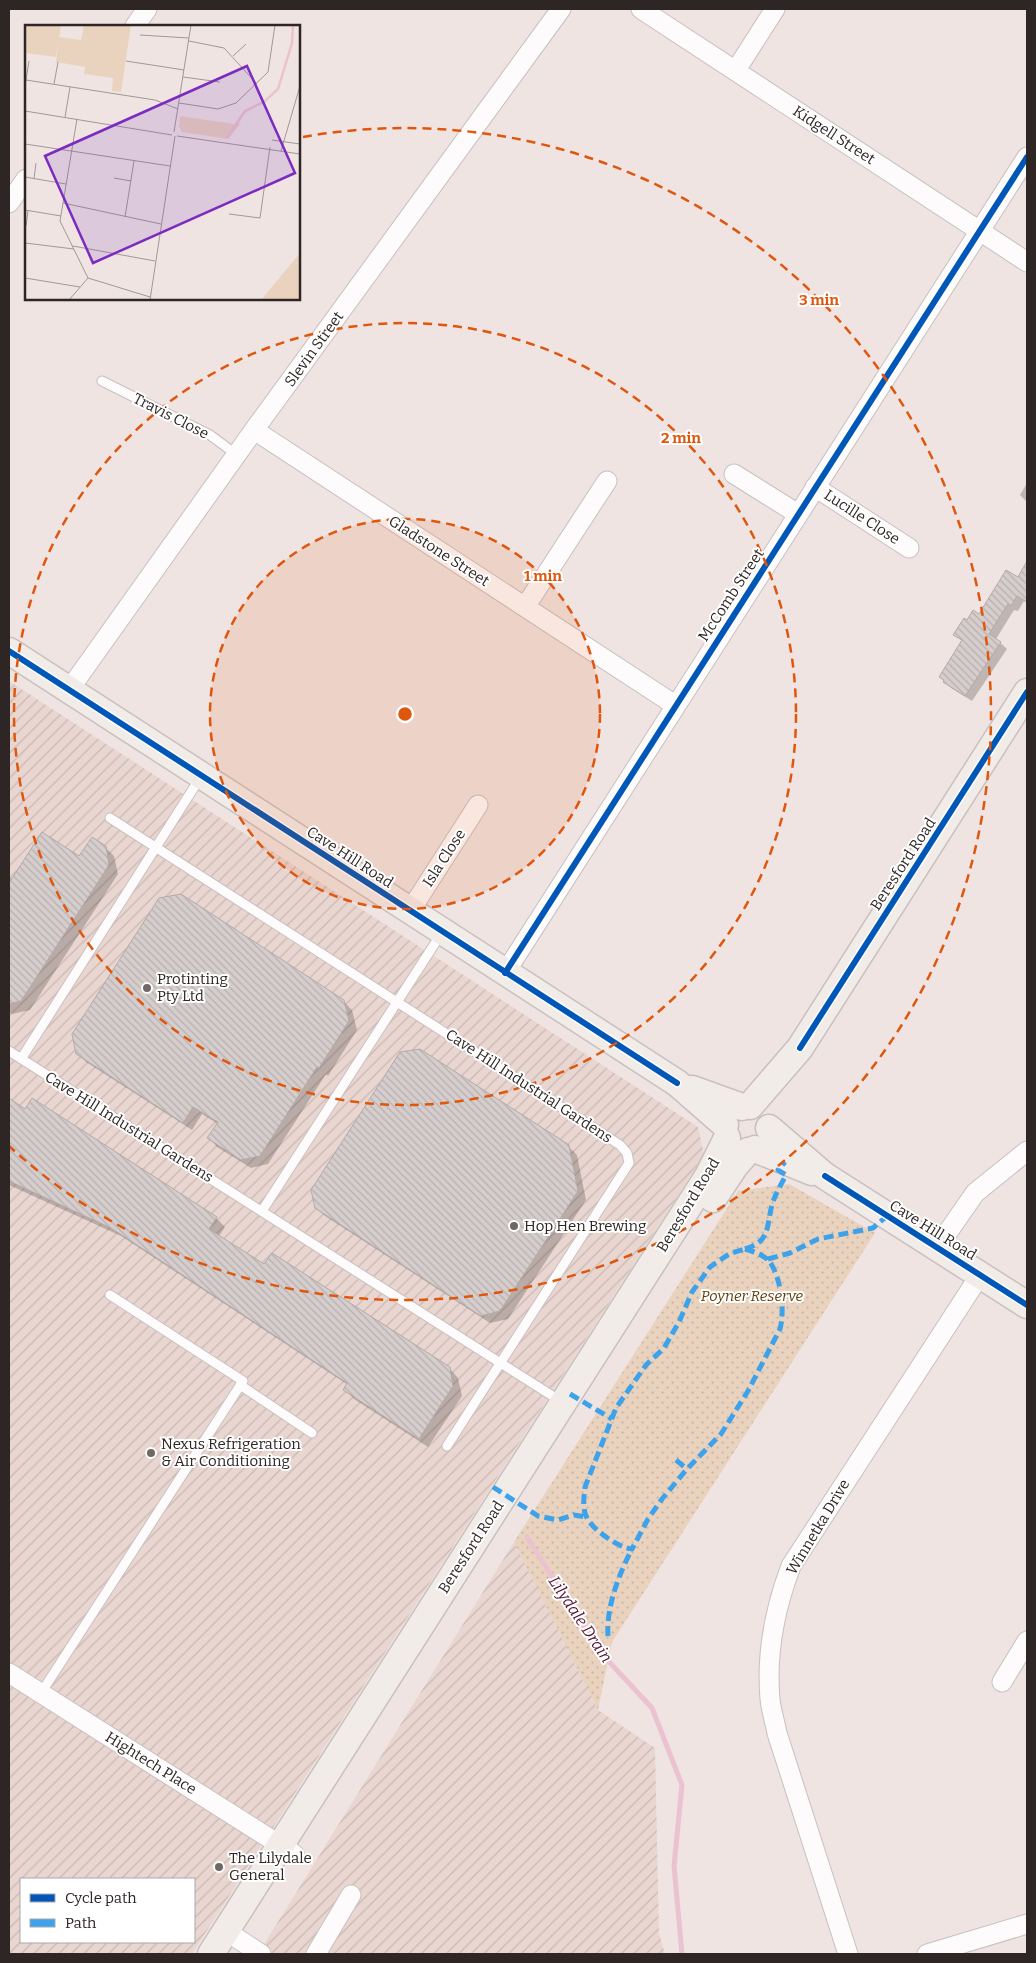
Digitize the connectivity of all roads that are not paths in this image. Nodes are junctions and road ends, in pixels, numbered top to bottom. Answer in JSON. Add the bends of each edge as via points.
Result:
{"nodes":[{"id":1,"x":147,"y":9,"type":"edge"},
{"id":2,"x":561,"y":9,"type":"edge"},
{"id":3,"x":641,"y":9,"type":"edge"},
{"id":4,"x":775,"y":9,"type":"edge"},
{"id":5,"x":136,"y":25,"type":"edge"},
{"id":6,"x":736,"y":70,"type":"junction"},
{"id":7,"x":1027,"y":157,"type":"edge"},
{"id":8,"x":25,"y":180,"type":"edge"},
{"id":9,"x":9,"y":203,"type":"edge"},
{"id":10,"x":980,"y":231,"type":"junction"},
{"id":11,"x":1027,"y":262,"type":"edge"},
{"id":12,"x":102,"y":381,"type":"dead end"},
{"id":13,"x":254,"y":430,"type":"junction"},
{"id":14,"x":238,"y":456,"type":"junction"},
{"id":15,"x":734,"y":474,"type":"dead end"},
{"id":16,"x":607,"y":481,"type":"dead end"},
{"id":17,"x":815,"y":488,"type":"junction"},
{"id":18,"x":798,"y":514,"type":"junction"},
{"id":19,"x":909,"y":548,"type":"dead end"},
{"id":20,"x":524,"y":607,"type":"junction"},
{"id":21,"x":9,"y":651,"type":"edge"},
{"id":22,"x":69,"y":690,"type":"junction"},
{"id":23,"x":1027,"y":692,"type":"edge"},
{"id":24,"x":675,"y":705,"type":"junction"},
{"id":25,"x":201,"y":776,"type":"junction"},
{"id":26,"x":478,"y":805,"type":"dead end"},
{"id":27,"x":110,"y":818,"type":"dead end"},
{"id":28,"x":157,"y":848,"type":"junction"},
{"id":29,"x":410,"y":911,"type":"junction"},
{"id":30,"x":442,"y":932,"type":"junction"},
{"id":31,"x":505,"y":973,"type":"junction"},
{"id":32,"x":396,"y":1002,"type":"junction"},
{"id":33,"x":9,"y":1051,"type":"edge"},
{"id":34,"x":21,"y":1059,"type":"junction"},
{"id":35,"x":748,"y":1128,"type":"junction"},
{"id":36,"x":1027,"y":1150,"type":"edge"},
{"id":37,"x":262,"y":1211,"type":"junction"},
{"id":38,"x":939,"y":1248,"type":"junction"},
{"id":39,"x":980,"y":1274,"type":"junction"},
{"id":40,"x":110,"y":1295,"type":"dead end"},
{"id":41,"x":1027,"y":1305,"type":"edge"},
{"id":42,"x":500,"y":1363,"type":"junction"},
{"id":43,"x":240,"y":1386,"type":"junction"},
{"id":44,"x":564,"y":1403,"type":"junction"},
{"id":45,"x":312,"y":1433,"type":"dead end"},
{"id":46,"x":447,"y":1446,"type":"dead end"},
{"id":47,"x":1027,"y":1641,"type":"edge"},
{"id":48,"x":9,"y":1673,"type":"edge"},
{"id":49,"x":1002,"y":1682,"type":"dead end"},
{"id":50,"x":41,"y":1693,"type":"junction"},
{"id":51,"x":287,"y":1849,"type":"junction"},
{"id":52,"x":351,"y":1895,"type":"dead end"},
{"id":53,"x":1027,"y":1924,"type":"edge"},
{"id":54,"x":232,"y":1942,"type":"edge"},
{"id":55,"x":211,"y":1954,"type":"edge"},
{"id":56,"x":261,"y":1954,"type":"edge"},
{"id":57,"x":316,"y":1954,"type":"edge"},
{"id":58,"x":848,"y":1954,"type":"edge"},
{"id":59,"x":928,"y":1954,"type":"edge"}],
"edges":[{"from":1,"to":5,"type":"street"},
{"from":2,"to":13,"type":"street","name":"Slevin Street"},
{"from":3,"to":6,"type":"street","name":"Kidgell Street"},
{"from":4,"to":6,"type":"street"},
{"from":6,"to":10,"type":"street","name":"Kidgell Street"},
{"from":7,"to":10,"type":"street","name":"McComb Street"},
{"from":8,"to":9,"type":"street"},
{"from":10,"to":11,"type":"street","name":"Kidgell Street"},
{"from":10,"to":17,"type":"street","name":"McComb Street"},
{"from":12,"to":14,"type":"lane","name":"Travis Close","via":[[210,435]]},
{"from":13,"to":14,"type":"street","name":"Slevin Street"},
{"from":13,"to":20,"type":"street","name":"Gladstone Street"},
{"from":14,"to":22,"type":"street","name":"Slevin Street"},
{"from":15,"to":18,"type":"street"},
{"from":16,"to":20,"type":"street"},
{"from":17,"to":18,"type":"street","name":"McComb Street"},
{"from":17,"to":19,"type":"street","name":"Lucille Close"},
{"from":18,"to":24,"type":"street","name":"McComb Street"},
{"from":20,"to":24,"type":"street","name":"Gladstone Street"},
{"from":21,"to":22,"type":"main road","name":"Cave Hill Road"},
{"from":22,"to":25,"type":"main road","name":"Cave Hill Road"},
{"from":23,"to":35,"type":"main road","name":"Beresford Road"},
{"from":24,"to":31,"type":"street","name":"McComb Street"},
{"from":25,"to":28,"type":"lane"},
{"from":25,"to":29,"type":"main road","name":"Cave Hill Road"},
{"from":26,"to":29,"type":"street","name":"Isla Close"},
{"from":27,"to":28,"type":"lane","name":"Cave Hill Industrial Gardens"},
{"from":28,"to":32,"type":"lane","name":"Cave Hill Industrial Gardens"},
{"from":28,"to":34,"type":"lane"},
{"from":29,"to":30,"type":"main road","name":"Cave Hill Road"},
{"from":30,"to":31,"type":"main road","name":"Cave Hill Road"},
{"from":30,"to":32,"type":"lane"},
{"from":31,"to":35,"type":"main road","name":"Cave Hill Road"},
{"from":32,"to":37,"type":"lane"},
{"from":32,"to":42,"type":"lane","name":"Cave Hill Industrial Gardens","via":[[620,1145],[627,1153],[629,1163]]},
{"from":33,"to":34,"type":"lane","name":"Cave Hill Industrial Gardens"},
{"from":34,"to":37,"type":"lane","name":"Cave Hill Industrial Gardens"},
{"from":35,"to":38,"type":"main road","name":"Cave Hill Road"},
{"from":35,"to":44,"type":"main road","name":"Beresford Road","via":[[708,1176]]},
{"from":35,"to":51,"type":"main road","name":"Beresford Road","via":[[720,1188]]},
{"from":36,"to":38,"type":"street","via":[[975,1193]]},
{"from":37,"to":42,"type":"lane","name":"Cave Hill Industrial Gardens"},
{"from":38,"to":39,"type":"main road","name":"Cave Hill Road"},
{"from":39,"to":41,"type":"main road","name":"Cave Hill Road"},
{"from":39,"to":58,"type":"street","name":"Winnetka Drive","via":[[791,1566],[774,1622],[770,1699],[777,1733]]},
{"from":40,"to":43,"type":"lane","via":[[243,1380]]},
{"from":42,"to":44,"type":"lane","name":"Cave Hill Industrial Gardens"},
{"from":42,"to":46,"type":"lane","name":"Cave Hill Industrial Gardens"},
{"from":43,"to":45,"type":"lane"},
{"from":43,"to":50,"type":"lane"},
{"from":44,"to":51,"type":"main road","name":"Beresford Road"},
{"from":47,"to":49,"type":"street"},
{"from":48,"to":50,"type":"street","name":"Hightech Place"},
{"from":50,"to":51,"type":"street","name":"Hightech Place"},
{"from":51,"to":54,"type":"main road","name":"Beresford Road"},
{"from":52,"to":57,"type":"street"},
{"from":53,"to":59,"type":"street"},
{"from":54,"to":55,"type":"main road","name":"Beresford Road"},
{"from":54,"to":56,"type":"street"}]}
